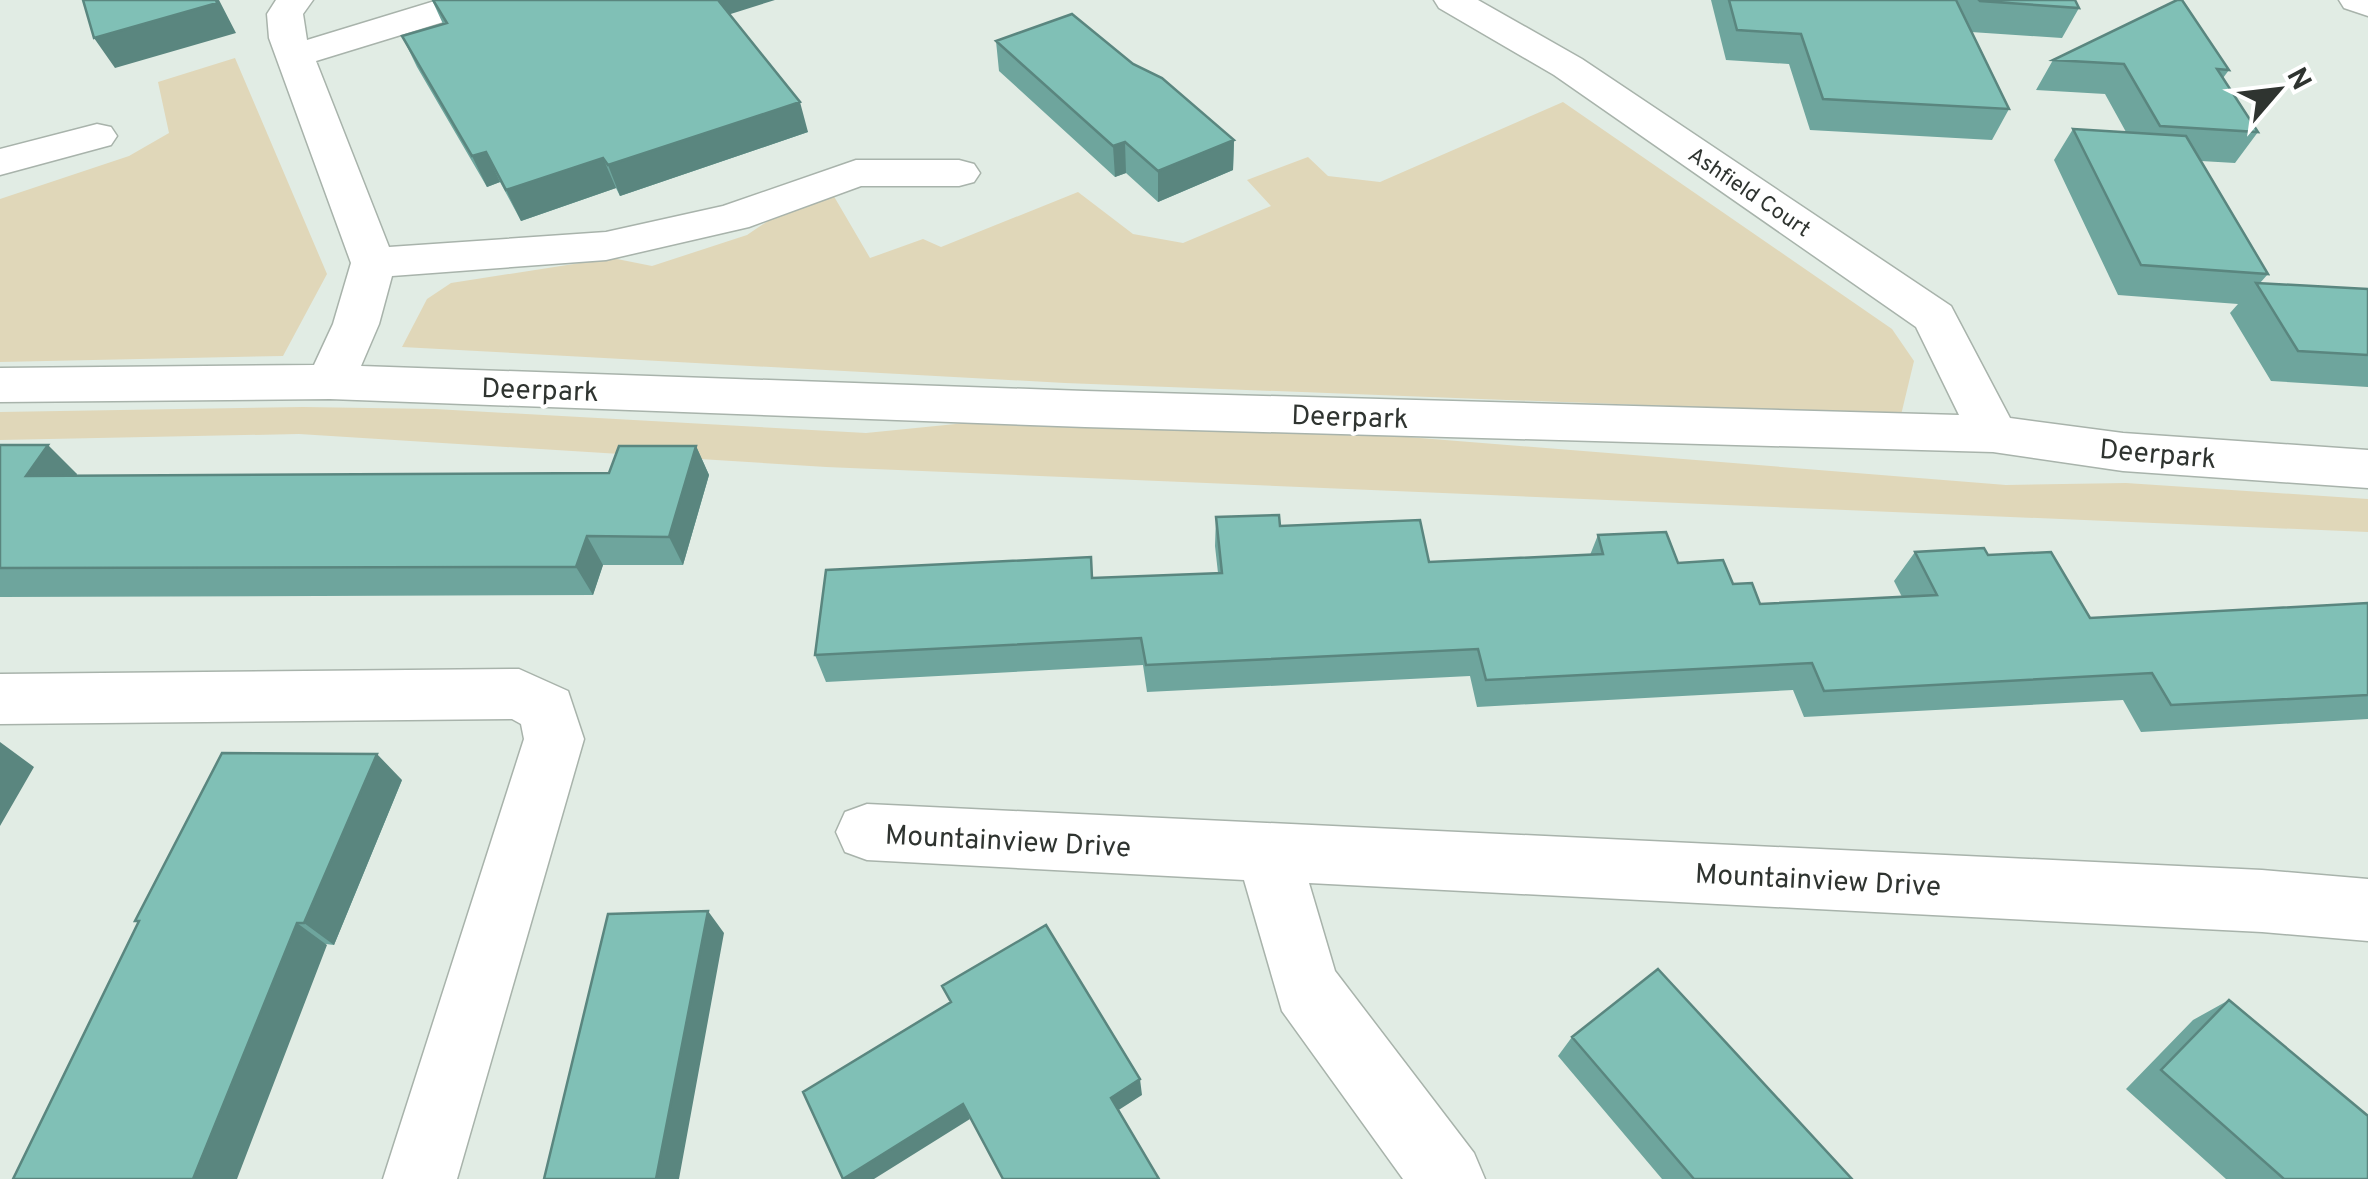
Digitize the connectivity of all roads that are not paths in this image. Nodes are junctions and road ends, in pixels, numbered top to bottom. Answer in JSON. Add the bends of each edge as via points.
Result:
{"nodes":[{"id":1,"x":294,"y":0,"type":"edge"},
{"id":2,"x":476,"y":0,"type":"edge"},
{"id":3,"x":1452,"y":0,"type":"edge"},
{"id":4,"x":2356,"y":0,"type":"edge"},
{"id":5,"x":2368,"y":5,"type":"edge"},
{"id":6,"x":294,"y":56,"type":"junction"},
{"id":7,"x":97,"y":136,"type":"dead end"},
{"id":8,"x":0,"y":162,"type":"edge"},
{"id":9,"x":959,"y":173,"type":"dead end"},
{"id":10,"x":373,"y":263,"type":"junction"},
{"id":11,"x":330,"y":382,"type":"junction"},
{"id":12,"x":0,"y":385,"type":"edge"},
{"id":13,"x":1993,"y":434,"type":"junction"},
{"id":14,"x":2368,"y":469,"type":"edge"},
{"id":15,"x":0,"y":699,"type":"edge"},
{"id":16,"x":867,"y":832,"type":"dead end"},
{"id":17,"x":1268,"y":854,"type":"junction"},
{"id":18,"x":2368,"y":910,"type":"edge"},
{"id":19,"x":420,"y":1179,"type":"edge"},
{"id":20,"x":1448,"y":1179,"type":"edge"}],
"edges":[{"from":1,"to":6,"type":"street","via":[[286,14]]},
{"from":2,"to":6,"type":"street"},
{"from":3,"to":13,"type":"street","name":"Ashfield Court","via":[[1568,67],[1934,316]]},
{"from":4,"to":5,"type":"street"},
{"from":6,"to":10,"type":"street"},
{"from":7,"to":8,"type":"street"},
{"from":9,"to":10,"type":"street","via":[[856,173],[734,218],[606,246]]},
{"from":10,"to":11,"type":"street"},
{"from":11,"to":12,"type":"street","name":"Deerpark"},
{"from":11,"to":13,"type":"street","name":"Deerpark"},
{"from":13,"to":14,"type":"street","name":"Deerpark","via":[[2123,452]]},
{"from":15,"to":19,"type":"street","via":[[519,694],[548,709],[554,739]]},
{"from":16,"to":17,"type":"street","name":"Mountainview Drive"},
{"from":17,"to":18,"type":"street","name":"Mountainview Drive"},
{"from":17,"to":20,"type":"street","via":[[1306,988]]}]}
